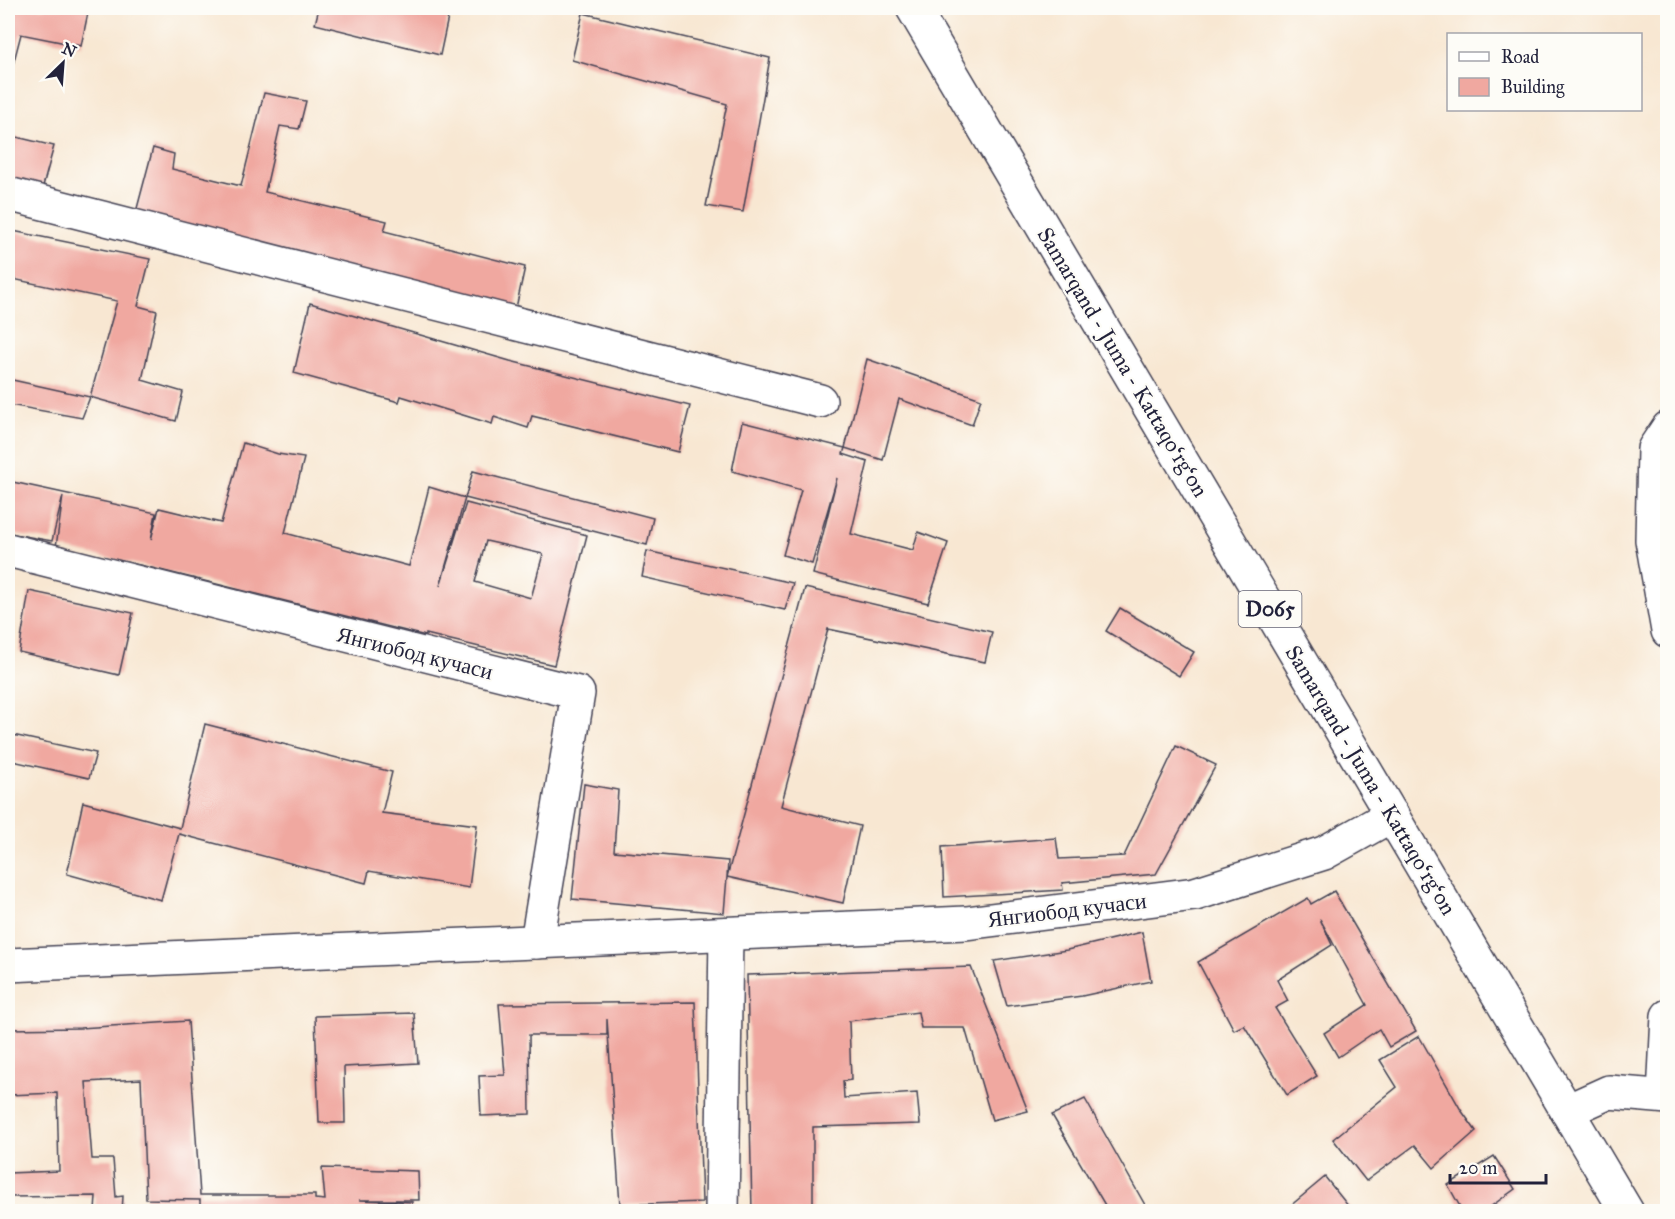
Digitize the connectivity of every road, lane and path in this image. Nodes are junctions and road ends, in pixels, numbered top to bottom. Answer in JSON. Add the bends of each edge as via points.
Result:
{"nodes":[{"id":1,"x":913,"y":8,"type":"edge"},
{"id":2,"x":8,"y":194,"type":"edge"},
{"id":3,"x":820,"y":401,"type":"dead end"},
{"id":4,"x":1668,"y":428,"type":"edge"},
{"id":5,"x":8,"y":550,"type":"edge"},
{"id":6,"x":1668,"y":631,"type":"edge"},
{"id":7,"x":1392,"y":815,"type":"junction"},
{"id":8,"x":726,"y":934,"type":"junction"},
{"id":9,"x":537,"y":942,"type":"junction"},
{"id":10,"x":8,"y":965,"type":"edge"},
{"id":11,"x":1668,"y":1016,"type":"edge"},
{"id":12,"x":1666,"y":1097,"type":"edge"},
{"id":13,"x":1567,"y":1111,"type":"junction"},
{"id":14,"x":722,"y":1212,"type":"edge"},
{"id":15,"x":1626,"y":1212,"type":"edge"}],
"edges":[{"from":1,"to":7,"type":"street","name":"Samarqand - Juma - Kattaqo‘rg‘on","number":"D065"},
{"from":2,"to":3,"type":"street"},
{"from":4,"to":6,"type":"street","via":[[1654,449],[1653,540]]},
{"from":5,"to":9,"type":"street","name":"Янгиобод кучаси","via":[[578,693]]},
{"from":7,"to":8,"type":"street","name":"Янгиобод кучаси","via":[[1324,853],[1195,894],[966,923]]},
{"from":7,"to":13,"type":"street","name":"Samarqand - Juma - Kattaqo‘rg‘on","number":"D065"},
{"from":8,"to":9,"type":"street","name":"Янгиобод кучаси"},
{"from":8,"to":14,"type":"street"},
{"from":9,"to":10,"type":"street","name":"Янгиобод кучаси"},
{"from":11,"to":12,"type":"street"},
{"from":12,"to":13,"type":"street","via":[[1609,1092]]},
{"from":13,"to":15,"type":"street","name":"Samarqand - Juma - Kattaqo‘rg‘on","number":"D065"}]}
